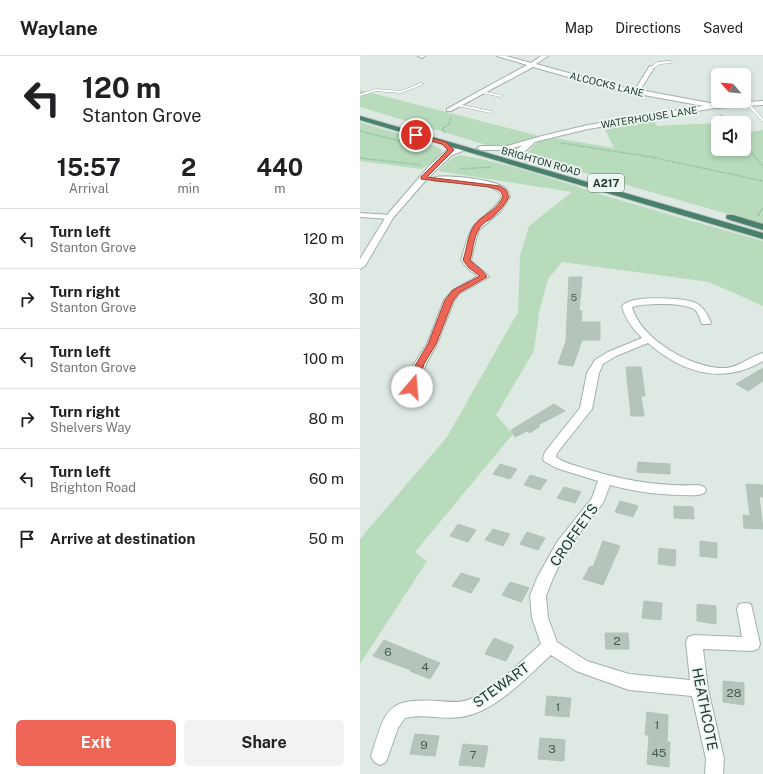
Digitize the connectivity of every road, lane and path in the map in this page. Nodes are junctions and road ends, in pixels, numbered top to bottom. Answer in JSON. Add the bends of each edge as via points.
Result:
{"nodes":[{"id":1,"x":500,"y":56,"type":"edge"},
{"id":2,"x":545,"y":56,"type":"edge"},
{"id":3,"x":671,"y":62,"type":"dead end"},
{"id":4,"x":532,"y":65,"type":"junction"},
{"id":5,"x":651,"y":68,"type":"joint"},
{"id":6,"x":422,"y":84,"type":"dead end"},
{"id":7,"x":482,"y":92,"type":"junction"},
{"id":8,"x":636,"y":92,"type":"junction"},
{"id":9,"x":360,"y":95,"type":"edge"},
{"id":10,"x":501,"y":96,"type":"dead end"},
{"id":11,"x":763,"y":103,"type":"edge"},
{"id":12,"x":751,"y":104,"type":"edge"},
{"id":13,"x":458,"y":105,"type":"junction"},
{"id":14,"x":711,"y":105,"type":"edge"},
{"id":15,"x":711,"y":107,"type":"edge"},
{"id":16,"x":751,"y":107,"type":"edge"},
{"id":17,"x":449,"y":110,"type":"joint"},
{"id":18,"x":492,"y":112,"type":"dead end"},
{"id":19,"x":373,"y":114,"type":"dead end"},
{"id":20,"x":360,"y":118,"type":"edge"},
{"id":21,"x":763,"y":121,"type":"edge"},
{"id":22,"x":360,"y":131,"type":"edge"},
{"id":23,"x":537,"y":139,"type":"junction"},
{"id":24,"x":446,"y":140,"type":"junction"},
{"id":25,"x":412,"y":144,"type":"dead end"},
{"id":26,"x":481,"y":148,"type":"junction"},
{"id":27,"x":463,"y":149,"type":"junction"},
{"id":28,"x":751,"y":152,"type":"edge"},
{"id":29,"x":449,"y":153,"type":"junction"},
{"id":30,"x":360,"y":158,"type":"edge"},
{"id":31,"x":526,"y":160,"type":"junction"},
{"id":32,"x":514,"y":164,"type":"junction"},
{"id":33,"x":432,"y":167,"type":"junction"},
{"id":34,"x":763,"y":167,"type":"edge"},
{"id":35,"x":423,"y":178,"type":"junction"},
{"id":36,"x":438,"y":179,"type":"joint"},
{"id":37,"x":763,"y":181,"type":"edge"},
{"id":38,"x":707,"y":211,"type":"dead end"},
{"id":39,"x":360,"y":215,"type":"edge"},
{"id":40,"x":722,"y":215,"type":"dead end"},
{"id":41,"x":390,"y":217,"type":"junction"},
{"id":42,"x":763,"y":227,"type":"edge"},
{"id":43,"x":763,"y":236,"type":"edge"},
{"id":44,"x":360,"y":266,"type":"edge"},
{"id":45,"x":706,"y":322,"type":"dead end"},
{"id":46,"x":650,"y":339,"type":"junction"},
{"id":47,"x":763,"y":356,"type":"edge"},
{"id":48,"x":412,"y":387,"type":"dead end"},
{"id":49,"x":605,"y":480,"type":"junction"},
{"id":50,"x":699,"y":490,"type":"dead end"},
{"id":51,"x":745,"y":609,"type":"dead end"},
{"id":52,"x":550,"y":646,"type":"junction"},
{"id":53,"x":699,"y":689,"type":"junction"},
{"id":54,"x":380,"y":756,"type":"dead end"},
{"id":55,"x":714,"y":774,"type":"edge"}],
"edges":[{"from":1,"to":4,"type":"street","name":"ALCOCKS LANE"},
{"from":2,"to":4,"type":"street"},
{"from":3,"to":5,"type":"lane","via":[[659,63]]},
{"from":4,"to":7,"type":"street"},
{"from":4,"to":8,"type":"street","name":"ALCOCKS LANE"},
{"from":5,"to":8,"type":"street"},
{"from":6,"to":9,"type":"lane","via":[[401,92],[376,90]]},
{"from":7,"to":10,"type":"lane"},
{"from":7,"to":13,"type":"street"},
{"from":8,"to":14,"type":"street","name":"ALCOCKS LANE"},
{"from":11,"to":12,"type":"street","name":"WATERHOUSE LANE"},
{"from":13,"to":17,"type":"street"},
{"from":13,"to":18,"type":"lane"},
{"from":15,"to":23,"type":"street","name":"WATERHOUSE LANE","via":[[588,127]]},
{"from":16,"to":21,"type":"lane"},
{"from":17,"to":24,"type":"path","via":[[452,116],[449,124],[442,129]]},
{"from":19,"to":24,"type":"highway","name":"BRIGHTON ROAD","number":"A217"},
{"from":20,"to":24,"type":"highway","name":"BRIGHTON ROAD","number":"A217"},
{"from":22,"to":25,"type":"path"},
{"from":23,"to":26,"type":"street","name":"WATERHOUSE LANE","via":[[507,148]]},
{"from":23,"to":31,"type":"street","name":"WATERHOUSE LANE","via":[[520,150],[520,155]]},
{"from":23,"to":37,"type":"path","via":[[651,157]]},
{"from":24,"to":26,"type":"highway","name":"BRIGHTON ROAD","number":"A217"},
{"from":24,"to":27,"type":"highway","via":[[463,146]]},
{"from":24,"to":29,"type":"street","via":[[451,150]]},
{"from":26,"to":31,"type":"highway","name":"BRIGHTON ROAD","number":"A217"},
{"from":27,"to":29,"type":"street"},
{"from":27,"to":32,"type":"highway","name":"BRIGHTON ROAD","number":"A217"},
{"from":28,"to":34,"type":"path"},
{"from":29,"to":33,"type":"street"},
{"from":30,"to":33,"type":"path"},
{"from":31,"to":38,"type":"highway","name":"BRIGHTON ROAD","number":"A217"},
{"from":32,"to":33,"type":"path","via":[[474,168]]},
{"from":32,"to":43,"type":"highway","name":"BRIGHTON ROAD","number":"A217"},
{"from":33,"to":35,"type":"street"},
{"from":35,"to":36,"type":"lane"},
{"from":35,"to":41,"type":"street"},
{"from":36,"to":48,"type":"street","via":[[473,182],[500,188],[506,197],[490,216],[481,222],[470,242],[466,260],[484,277],[456,292],[449,300]]},
{"from":39,"to":41,"type":"street"},
{"from":40,"to":42,"type":"highway"},
{"from":41,"to":44,"type":"street"},
{"from":45,"to":46,"type":"street","via":[[699,309],[687,303],[667,301],[626,306],[633,322]]},
{"from":46,"to":47,"type":"street","via":[[677,359],[708,370],[732,370],[748,366]]},
{"from":46,"to":49,"type":"street","via":[[599,362],[593,373],[586,409],[551,452],[549,458],[556,464]]},
{"from":49,"to":50,"type":"street","via":[[645,489],[675,492]]},
{"from":49,"to":52,"type":"street","name":"CROFFETS","via":[[598,500],[562,546],[538,596],[540,618]]},
{"from":51,"to":53,"type":"street","name":"HEATHCOTE","via":[[752,644],[694,642]]},
{"from":52,"to":53,"type":"street","via":[[582,666],[629,682]]},
{"from":52,"to":54,"type":"street","name":"STEWART","via":[[484,700],[469,708],[457,711],[414,709],[399,712],[393,719]]},
{"from":53,"to":55,"type":"street","name":"HEATHCOTE","via":[[715,759]]}]}
